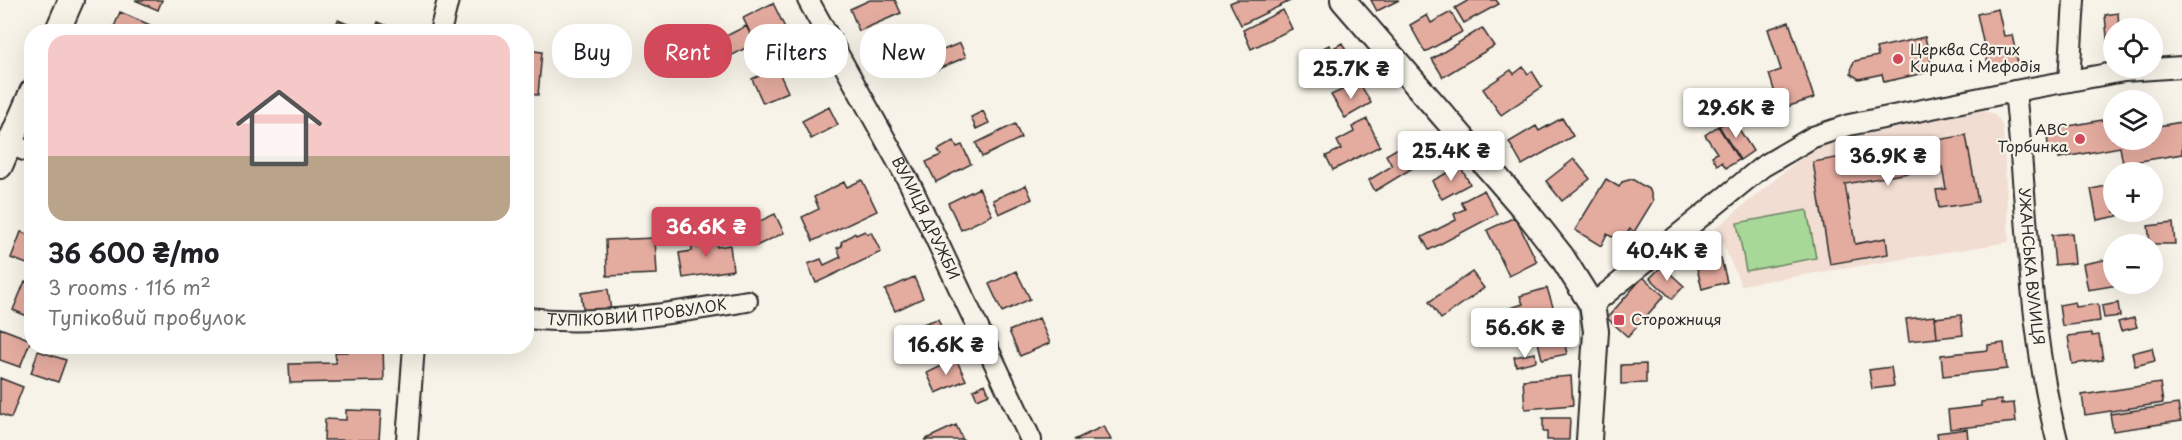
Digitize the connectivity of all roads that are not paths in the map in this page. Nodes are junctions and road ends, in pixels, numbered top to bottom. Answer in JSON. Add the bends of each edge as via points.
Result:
{"nodes":[{"id":1,"x":70,"y":0,"type":"edge"},
{"id":2,"x":448,"y":0,"type":"edge"},
{"id":3,"x":808,"y":0,"type":"edge"},
{"id":4,"x":1343,"y":0,"type":"edge"},
{"id":5,"x":2074,"y":0,"type":"edge"},
{"id":6,"x":60,"y":24,"type":"edge"},
{"id":7,"x":442,"y":24,"type":"edge"},
{"id":8,"x":2182,"y":67,"type":"edge"},
{"id":9,"x":2069,"y":81,"type":"junction"},
{"id":10,"x":2015,"y":91,"type":"junction"},
{"id":11,"x":24,"y":111,"type":"edge"},
{"id":12,"x":24,"y":154,"type":"edge"},
{"id":13,"x":5,"y":155,"type":"edge"},
{"id":14,"x":747,"y":301,"type":"dead end"},
{"id":15,"x":1592,"y":305,"type":"junction"},
{"id":16,"x":534,"y":319,"type":"edge"},
{"id":17,"x":413,"y":354,"type":"edge"},
{"id":18,"x":407,"y":440,"type":"edge"},
{"id":19,"x":1031,"y":440,"type":"edge"},
{"id":20,"x":1589,"y":440,"type":"edge"},
{"id":21,"x":2056,"y":440,"type":"edge"}],
"edges":[{"from":1,"to":6,"type":"street"},
{"from":2,"to":7,"type":"street"},
{"from":3,"to":19,"type":"street","name":"ВУЛИЦЯ ДРУЖБИ","via":[[910,184]]},
{"from":4,"to":15,"type":"street","via":[[1526,210],[1563,257]]},
{"from":5,"to":9,"type":"street"},
{"from":8,"to":9,"type":"street","via":[[2124,71]]},
{"from":9,"to":10,"type":"street"},
{"from":10,"to":15,"type":"street","via":[[1849,125],[1813,137],[1762,167]]},
{"from":10,"to":21,"type":"street","name":"УЖАНСЬКА ВУЛИЦЯ","via":[[2032,304],[2044,390]]},
{"from":11,"to":13,"type":"street"},
{"from":12,"to":13,"type":"street"},
{"from":14,"to":16,"type":"street","name":"ТУПІКОВИЙ ПРОВУЛОК","via":[[616,320],[569,323]]},
{"from":15,"to":20,"type":"street","via":[[1596,331]]},
{"from":17,"to":18,"type":"street"}]}
